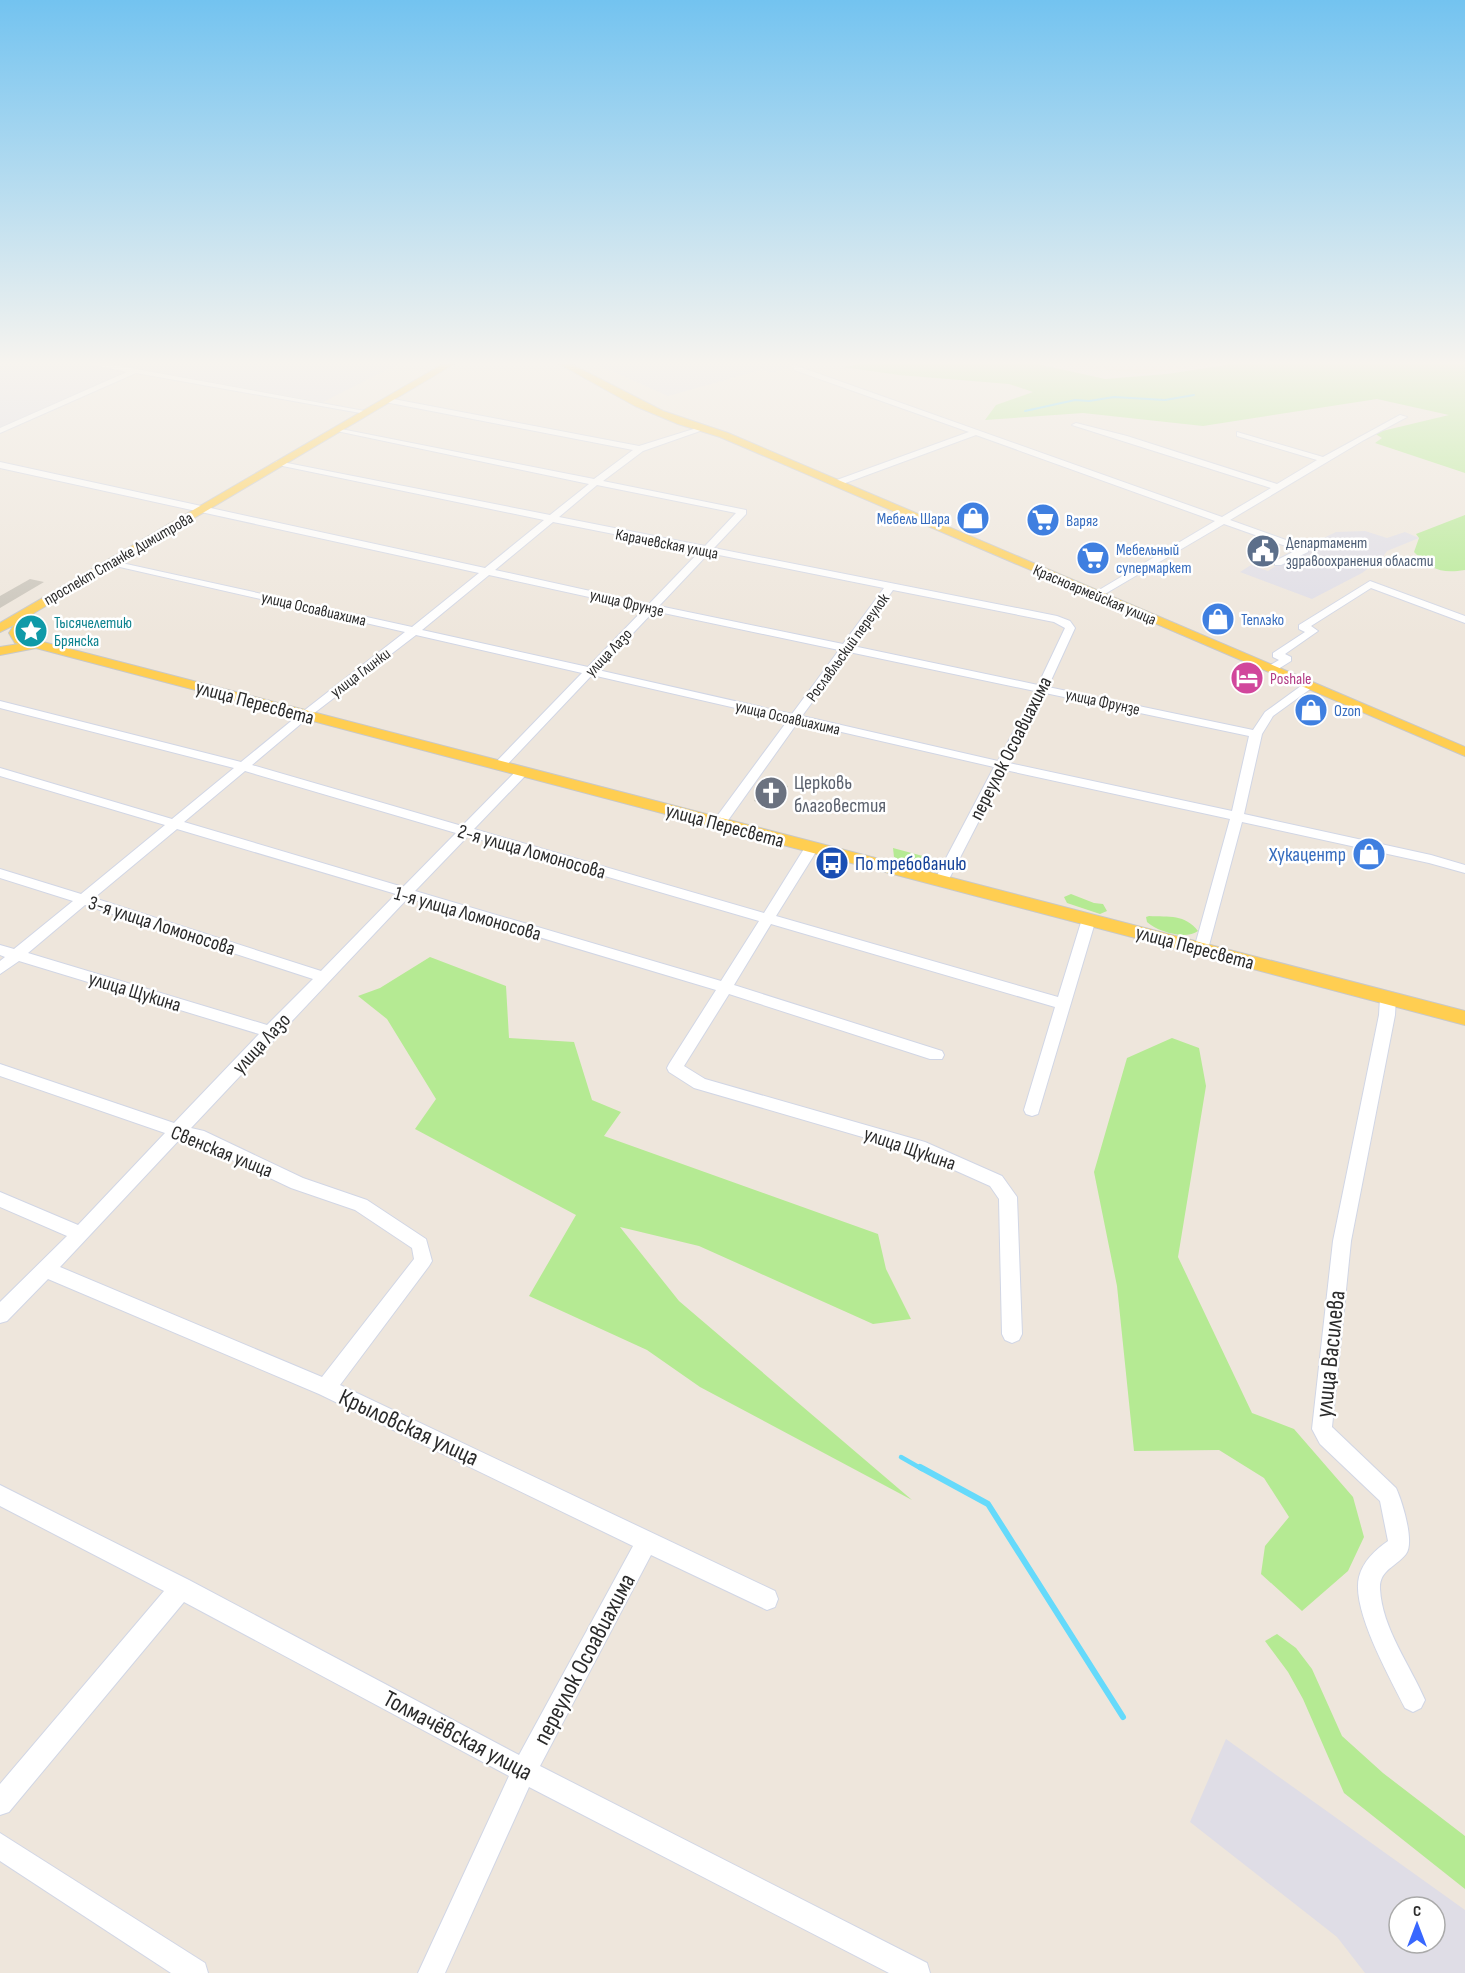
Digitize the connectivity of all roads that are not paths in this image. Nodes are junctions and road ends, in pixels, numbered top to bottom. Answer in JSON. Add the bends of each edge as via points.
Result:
{"nodes":[{"id":1,"x":296,"y":453,"type":"edge"},
{"id":2,"x":451,"y":453,"type":"edge"},
{"id":3,"x":635,"y":453,"type":"edge"},
{"id":4,"x":767,"y":453,"type":"edge"},
{"id":5,"x":919,"y":453,"type":"edge"},
{"id":6,"x":1035,"y":453,"type":"edge"},
{"id":7,"x":1171,"y":453,"type":"edge"},
{"id":8,"x":1302,"y":453,"type":"edge"},
{"id":9,"x":1337,"y":453,"type":"edge"},
{"id":10,"x":1325,"y":460,"type":"junction"},
{"id":11,"x":277,"y":464,"type":"junction"},
{"id":12,"x":0,"y":465,"type":"edge"},
{"id":13,"x":596,"y":482,"type":"junction"},
{"id":14,"x":837,"y":483,"type":"junction"},
{"id":15,"x":1279,"y":488,"type":"junction"},
{"id":16,"x":203,"y":508,"type":"junction"},
{"id":17,"x":550,"y":520,"type":"junction"},
{"id":18,"x":1224,"y":521,"type":"junction"},
{"id":19,"x":707,"y":550,"type":"junction"},
{"id":20,"x":111,"y":562,"type":"junction"},
{"id":21,"x":1278,"y":563,"type":"dead end"},
{"id":22,"x":488,"y":570,"type":"junction"},
{"id":23,"x":890,"y":587,"type":"junction"},
{"id":24,"x":1098,"y":595,"type":"junction"},
{"id":25,"x":651,"y":607,"type":"junction"},
{"id":26,"x":30,"y":610,"type":"junction"},
{"id":27,"x":1057,"y":619,"type":"joint"},
{"id":28,"x":1465,"y":620,"type":"edge"},
{"id":29,"x":0,"y":628,"type":"edge"},
{"id":30,"x":414,"y":631,"type":"junction"},
{"id":31,"x":0,"y":636,"type":"edge"},
{"id":32,"x":0,"y":645,"type":"edge"},
{"id":33,"x":38,"y":645,"type":"junction"},
{"id":34,"x":844,"y":647,"type":"junction"},
{"id":35,"x":0,"y":651,"type":"edge"},
{"id":36,"x":1271,"y":669,"type":"junction"},
{"id":37,"x":589,"y":672,"type":"junction"},
{"id":38,"x":1309,"y":686,"type":"junction"},
{"id":39,"x":1042,"y":688,"type":"junction"},
{"id":40,"x":0,"y":704,"type":"edge"},
{"id":41,"x":305,"y":715,"type":"junction"},
{"id":42,"x":795,"y":718,"type":"junction"},
{"id":43,"x":1256,"y":734,"type":"junction"},
{"id":44,"x":1465,"y":752,"type":"edge"},
{"id":45,"x":1001,"y":765,"type":"junction"},
{"id":46,"x":499,"y":766,"type":"junction"},
{"id":47,"x":244,"y":767,"type":"junction"},
{"id":48,"x":0,"y":772,"type":"edge"},
{"id":49,"x":522,"y":772,"type":"junction"},
{"id":50,"x":1237,"y":816,"type":"junction"},
{"id":51,"x":719,"y":823,"type":"junction"},
{"id":52,"x":175,"y":825,"type":"junction"},
{"id":53,"x":467,"y":832,"type":"junction"},
{"id":54,"x":812,"y":848,"type":"junction"},
{"id":55,"x":1465,"y":869,"type":"edge"},
{"id":56,"x":0,"y":873,"type":"edge"},
{"id":57,"x":941,"y":881,"type":"junction"},
{"id":58,"x":405,"y":895,"type":"junction"},
{"id":59,"x":84,"y":901,"type":"junction"},
{"id":60,"x":1089,"y":919,"type":"junction"},
{"id":61,"x":766,"y":920,"type":"junction"},
{"id":62,"x":1201,"y":949,"type":"junction"},
{"id":63,"x":0,"y":950,"type":"edge"},
{"id":64,"x":18,"y":955,"type":"junction"},
{"id":65,"x":0,"y":969,"type":"edge"},
{"id":66,"x":324,"y":977,"type":"junction"},
{"id":67,"x":724,"y":987,"type":"junction"},
{"id":68,"x":1388,"y":998,"type":"junction"},
{"id":69,"x":1063,"y":1004,"type":"junction"},
{"id":70,"x":1465,"y":1018,"type":"edge"},
{"id":71,"x":270,"y":1032,"type":"junction"},
{"id":72,"x":936,"y":1056,"type":"dead end"},
{"id":73,"x":0,"y":1070,"type":"edge"},
{"id":74,"x":1032,"y":1110,"type":"dead end"},
{"id":75,"x":177,"y":1131,"type":"junction"},
{"id":76,"x":0,"y":1199,"type":"edge"},
{"id":77,"x":81,"y":1234,"type":"junction"},
{"id":78,"x":46,"y":1270,"type":"junction"},
{"id":79,"x":0,"y":1315,"type":"edge"},
{"id":80,"x":1012,"y":1334,"type":"dead end"},
{"id":81,"x":326,"y":1388,"type":"junction"},
{"id":82,"x":0,"y":1495,"type":"edge"},
{"id":83,"x":647,"y":1541,"type":"junction"},
{"id":84,"x":181,"y":1588,"type":"junction"},
{"id":85,"x":766,"y":1599,"type":"dead end"},
{"id":86,"x":1413,"y":1700,"type":"dead end"},
{"id":87,"x":524,"y":1771,"type":"junction"},
{"id":88,"x":0,"y":1803,"type":"edge"},
{"id":89,"x":0,"y":1846,"type":"edge"},
{"id":90,"x":195,"y":1973,"type":"edge"},
{"id":91,"x":432,"y":1973,"type":"edge"},
{"id":92,"x":917,"y":1973,"type":"edge"}],
"edges":[{"from":1,"to":11,"type":"main road","name":"проспект Станке Димитрова"},
{"from":2,"to":13,"type":"street"},
{"from":3,"to":13,"type":"street","name":"улица Глинки"},
{"from":4,"to":14,"type":"main road","name":"Красноармейская улица"},
{"from":5,"to":14,"type":"street"},
{"from":6,"to":18,"type":"street"},
{"from":7,"to":15,"type":"street"},
{"from":8,"to":10,"type":"street"},
{"from":9,"to":10,"type":"street"},
{"from":10,"to":15,"type":"street"},
{"from":11,"to":16,"type":"main road","name":"проспект Станке Димитрова"},
{"from":11,"to":17,"type":"street","name":"Карачевская улица"},
{"from":12,"to":16,"type":"street","name":"улица Фрунзе"},
{"from":13,"to":17,"type":"street","name":"улица Глинки"},
{"from":13,"to":19,"type":"street","name":"улица Лазо","via":[[743,512]]},
{"from":14,"to":24,"type":"main road","name":"Красноармейская улица"},
{"from":15,"to":18,"type":"street"},
{"from":16,"to":20,"type":"main road","name":"проспект Станке Димитрова"},
{"from":16,"to":22,"type":"street","name":"улица Фрунзе"},
{"from":17,"to":19,"type":"street","name":"Карачевская улица"},
{"from":17,"to":22,"type":"street","name":"улица Глинки"},
{"from":18,"to":21,"type":"street","via":[[1305,550]]},
{"from":18,"to":24,"type":"street"},
{"from":19,"to":23,"type":"street","name":"Карачевская улица"},
{"from":19,"to":25,"type":"street","name":"улица Лазо"},
{"from":20,"to":26,"type":"main road","name":"проспект Станке Димитрова"},
{"from":20,"to":30,"type":"street","name":"улица Осоавиахима"},
{"from":22,"to":25,"type":"street","name":"улица Фрунзе"},
{"from":22,"to":30,"type":"street","name":"улица Глинки"},
{"from":23,"to":27,"type":"street","name":"Карачевская улица"},
{"from":23,"to":34,"type":"street","name":"Рославльский переулок"},
{"from":24,"to":36,"type":"main road","name":"Красноармейская улица"},
{"from":25,"to":34,"type":"street","name":"улица Фрунзе"},
{"from":25,"to":37,"type":"street","name":"улица Лазо"},
{"from":26,"to":29,"type":"main road","name":"проспект Станке Димитрова"},
{"from":26,"to":31,"type":"main road","name":"проспект Станке Димитрова"},
{"from":26,"to":33,"type":"main road","name":"улица Пересвета","via":[[15,633],[20,639]]},
{"from":27,"to":39,"type":"street","name":"переулок Осоавиахима","via":[[1070,628]]},
{"from":28,"to":36,"type":"street","via":[[1370,584],[1303,627],[1313,632],[1277,655],[1287,659]]},
{"from":30,"to":37,"type":"street","name":"улица Осоавиахима"},
{"from":30,"to":41,"type":"street","name":"улица Глинки"},
{"from":32,"to":33,"type":"main road"},
{"from":33,"to":35,"type":"main road"},
{"from":33,"to":41,"type":"main road","name":"улица Пересвета"},
{"from":34,"to":39,"type":"street","name":"улица Фрунзе"},
{"from":34,"to":42,"type":"street","name":"Рославльский переулок"},
{"from":36,"to":38,"type":"main road","name":"Красноармейская улица"},
{"from":37,"to":42,"type":"street","name":"улица Осоавиахима"},
{"from":37,"to":46,"type":"street","name":"улица Лазо"},
{"from":38,"to":43,"type":"street","via":[[1269,714]]},
{"from":38,"to":44,"type":"main road","name":"Красноармейская улица"},
{"from":39,"to":43,"type":"street","name":"улица Фрунзе"},
{"from":39,"to":45,"type":"street","name":"переулок Осоавиахима"},
{"from":40,"to":47,"type":"street","name":"2-я улица Ломоносова"},
{"from":41,"to":46,"type":"main road","name":"улица Пересвета"},
{"from":41,"to":47,"type":"street","name":"улица Глинки"},
{"from":42,"to":45,"type":"street","name":"улица Осоавиахима"},
{"from":42,"to":51,"type":"street","name":"Рославльский переулок"},
{"from":43,"to":50,"type":"street"},
{"from":45,"to":50,"type":"street","name":"улица Осоавиахима"},
{"from":45,"to":57,"type":"street","name":"переулок Осоавиахима"},
{"from":46,"to":49,"type":"main road","name":"улица Пересвета"},
{"from":47,"to":52,"type":"street","name":"улица Глинки"},
{"from":47,"to":53,"type":"street","name":"2-я улица Ломоносова"},
{"from":48,"to":52,"type":"street","name":"1-я улица Ломоносова"},
{"from":49,"to":51,"type":"main road","name":"улица Пересвета"},
{"from":49,"to":53,"type":"street","name":"улица Лазо"},
{"from":50,"to":55,"type":"street","name":"улица Осоавиахима"},
{"from":50,"to":62,"type":"street"},
{"from":51,"to":54,"type":"main road","name":"улица Пересвета"},
{"from":52,"to":58,"type":"street","name":"1-я улица Ломоносова"},
{"from":52,"to":59,"type":"street","name":"улица Глинки"},
{"from":53,"to":58,"type":"street","name":"улица Лазо"},
{"from":53,"to":61,"type":"street","name":"2-я улица Ломоносова"},
{"from":54,"to":57,"type":"main road","name":"улица Пересвета"},
{"from":54,"to":61,"type":"street"},
{"from":56,"to":59,"type":"street","name":"3-я улица Ломоносова"},
{"from":57,"to":60,"type":"main road","name":"улица Пересвета"},
{"from":58,"to":66,"type":"street","name":"улица Лазо"},
{"from":58,"to":67,"type":"street","name":"1-я улица Ломоносова"},
{"from":59,"to":64,"type":"street","name":"улица Глинки"},
{"from":59,"to":66,"type":"street","name":"3-я улица Ломоносова"},
{"from":60,"to":62,"type":"main road","name":"улица Пересвета"},
{"from":60,"to":69,"type":"street"},
{"from":61,"to":67,"type":"street"},
{"from":61,"to":69,"type":"street","name":"2-я улица Ломоносова"},
{"from":62,"to":68,"type":"main road","name":"улица Пересвета"},
{"from":63,"to":64,"type":"street","name":"улица Щукина"},
{"from":64,"to":65,"type":"street","name":"улица Глинки"},
{"from":64,"to":71,"type":"street","name":"улица Щукина"},
{"from":66,"to":71,"type":"street","name":"улица Лазо"},
{"from":67,"to":72,"type":"street","name":"1-я улица Ломоносова"},
{"from":67,"to":80,"type":"street","name":"улица Щукина","via":[[675,1068],[700,1084],[919,1147],[996,1181],[1008,1197]]},
{"from":68,"to":70,"type":"main road","name":"улица Пересвета"},
{"from":68,"to":86,"type":"street","name":"улица Василева","via":[[1342,1240],[1322,1429],[1389,1495],[1398,1546],[1370,1576],[1368,1593]]},
{"from":69,"to":74,"type":"street"},
{"from":71,"to":75,"type":"street","name":"улица Лазо"},
{"from":73,"to":75,"type":"street","name":"Свенская улица"},
{"from":75,"to":77,"type":"street","name":"улица Лазо"},
{"from":75,"to":81,"type":"street","name":"Свенская улица","via":[[198,1136],[297,1183],[361,1205],[420,1244],[423,1261]]},
{"from":76,"to":77,"type":"street"},
{"from":77,"to":78,"type":"street","name":"улица Лазо"},
{"from":78,"to":79,"type":"street","name":"улица Лазо"},
{"from":78,"to":81,"type":"street","name":"Крыловская улица"},
{"from":81,"to":83,"type":"street","name":"Крыловская улица"},
{"from":82,"to":84,"type":"street","name":"Толмачёвская улица"},
{"from":83,"to":85,"type":"street","name":"Крыловская улица"},
{"from":83,"to":87,"type":"street","name":"переулок Осоавиахима"},
{"from":84,"to":87,"type":"street","name":"Толмачёвская улица"},
{"from":84,"to":88,"type":"street"},
{"from":87,"to":91,"type":"street","name":"переулок Осоавиахима"},
{"from":87,"to":92,"type":"street","name":"Толмачёвская улица"},
{"from":89,"to":90,"type":"street"}]}
